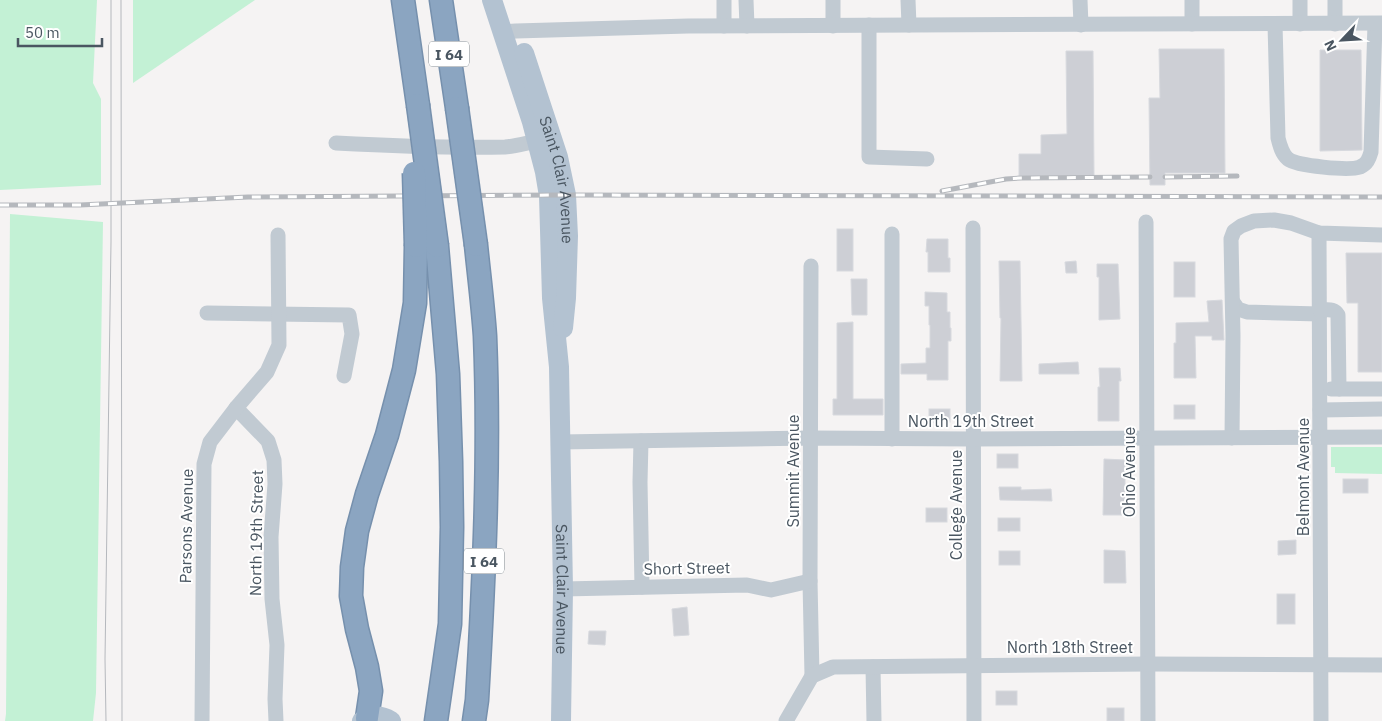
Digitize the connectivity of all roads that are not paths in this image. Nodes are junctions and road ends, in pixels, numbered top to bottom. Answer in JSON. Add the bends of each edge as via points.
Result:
{"nodes":[{"id":1,"x":403,"y":0,"type":"edge"},
{"id":2,"x":441,"y":0,"type":"edge"},
{"id":3,"x":492,"y":0,"type":"edge"},
{"id":4,"x":507,"y":0,"type":"edge"},
{"id":5,"x":724,"y":0,"type":"edge"},
{"id":6,"x":746,"y":0,"type":"edge"},
{"id":7,"x":825,"y":0,"type":"edge"},
{"id":8,"x":833,"y":0,"type":"edge"},
{"id":9,"x":908,"y":0,"type":"edge"},
{"id":10,"x":1080,"y":0,"type":"edge"},
{"id":11,"x":1192,"y":0,"type":"edge"},
{"id":12,"x":1300,"y":0,"type":"edge"},
{"id":13,"x":1335,"y":0,"type":"edge"},
{"id":14,"x":1192,"y":24,"type":"junction"},
{"id":15,"x":1275,"y":24,"type":"junction"},
{"id":16,"x":1300,"y":24,"type":"junction"},
{"id":17,"x":1335,"y":24,"type":"junction"},
{"id":18,"x":1379,"y":24,"type":"edge"},
{"id":19,"x":909,"y":25,"type":"junction"},
{"id":20,"x":1081,"y":25,"type":"junction"},
{"id":21,"x":724,"y":26,"type":"junction"},
{"id":22,"x":747,"y":26,"type":"junction"},
{"id":23,"x":829,"y":26,"type":"junction"},
{"id":24,"x":869,"y":26,"type":"junction"},
{"id":25,"x":510,"y":32,"type":"junction"},
{"id":26,"x":545,"y":140,"type":"junction"},
{"id":27,"x":336,"y":143,"type":"dead end"},
{"id":28,"x":927,"y":159,"type":"dead end"},
{"id":29,"x":1146,"y":222,"type":"dead end"},
{"id":30,"x":973,"y":228,"type":"dead end"},
{"id":31,"x":1319,"y":233,"type":"junction"},
{"id":32,"x":892,"y":234,"type":"dead end"},
{"id":33,"x":278,"y":235,"type":"dead end"},
{"id":34,"x":1382,"y":235,"type":"edge"},
{"id":35,"x":427,"y":246,"type":"junction"},
{"id":36,"x":811,"y":266,"type":"dead end"},
{"id":37,"x":1233,"y":302,"type":"junction"},
{"id":38,"x":1320,"y":312,"type":"junction"},
{"id":39,"x":207,"y":313,"type":"dead end"},
{"id":40,"x":279,"y":315,"type":"junction"},
{"id":41,"x":344,"y":376,"type":"dead end"},
{"id":42,"x":1382,"y":388,"type":"edge"},
{"id":43,"x":1339,"y":389,"type":"junction"},
{"id":44,"x":1320,"y":390,"type":"junction"},
{"id":45,"x":236,"y":408,"type":"junction"},
{"id":46,"x":1382,"y":409,"type":"edge"},
{"id":47,"x":1320,"y":410,"type":"junction"},
{"id":48,"x":1321,"y":437,"type":"junction"},
{"id":49,"x":1382,"y":437,"type":"edge"},
{"id":50,"x":811,"y":438,"type":"junction"},
{"id":51,"x":1147,"y":438,"type":"junction"},
{"id":52,"x":1232,"y":438,"type":"junction"},
{"id":53,"x":892,"y":439,"type":"junction"},
{"id":54,"x":973,"y":439,"type":"junction"},
{"id":55,"x":641,"y":441,"type":"junction"},
{"id":56,"x":560,"y":442,"type":"junction"},
{"id":57,"x":810,"y":581,"type":"junction"},
{"id":58,"x":642,"y":587,"type":"junction"},
{"id":59,"x":563,"y":589,"type":"junction"},
{"id":60,"x":1148,"y":664,"type":"junction"},
{"id":61,"x":1321,"y":664,"type":"junction"},
{"id":62,"x":974,"y":665,"type":"junction"},
{"id":63,"x":1382,"y":665,"type":"edge"},
{"id":64,"x":873,"y":666,"type":"junction"},
{"id":65,"x":812,"y":676,"type":"junction"},
{"id":66,"x":438,"y":710,"type":"edge"},
{"id":67,"x":476,"y":710,"type":"edge"},
{"id":68,"x":364,"y":719,"type":"edge"},
{"id":69,"x":202,"y":721,"type":"edge"},
{"id":70,"x":276,"y":721,"type":"edge"},
{"id":71,"x":391,"y":721,"type":"edge"},
{"id":72,"x":561,"y":721,"type":"edge"},
{"id":73,"x":786,"y":721,"type":"edge"},
{"id":74,"x":874,"y":721,"type":"edge"},
{"id":75,"x":974,"y":721,"type":"edge"},
{"id":76,"x":1148,"y":721,"type":"edge"},
{"id":77,"x":1321,"y":721,"type":"edge"}],
"edges":[{"from":1,"to":35,"type":"highway","number":"I 64","bridge":true,"via":[[418,105],[413,150]]},
{"from":2,"to":67,"type":"highway","number":"I 64","bridge":true,"via":[[476,245],[485,334],[486,518]]},
{"from":3,"to":25,"type":"main road","name":"Saint Clair Avenue"},
{"from":4,"to":25,"type":"main road","name":"Saint Clair Avenue"},
{"from":5,"to":21,"type":"street"},
{"from":6,"to":22,"type":"street"},
{"from":7,"to":23,"type":"street"},
{"from":8,"to":23,"type":"street"},
{"from":9,"to":19,"type":"street"},
{"from":10,"to":20,"type":"street"},
{"from":11,"to":14,"type":"street"},
{"from":12,"to":16,"type":"street"},
{"from":13,"to":17,"type":"street"},
{"from":14,"to":15,"type":"street"},
{"from":14,"to":20,"type":"street"},
{"from":15,"to":16,"type":"street"},
{"from":15,"to":18,"type":"street","via":[[1281,150],[1297,164],[1349,168],[1361,167],[1368,162],[1371,152]]},
{"from":16,"to":17,"type":"street"},
{"from":17,"to":18,"type":"street"},
{"from":19,"to":20,"type":"street"},
{"from":19,"to":24,"type":"street"},
{"from":21,"to":22,"type":"street"},
{"from":21,"to":25,"type":"street"},
{"from":22,"to":23,"type":"street"},
{"from":23,"to":24,"type":"street"},
{"from":24,"to":28,"type":"street","via":[[869,157]]},
{"from":25,"to":26,"type":"main road","name":"Saint Clair Avenue"},
{"from":26,"to":27,"type":"street","via":[[508,147]]},
{"from":26,"to":56,"type":"main road","name":"Saint Clair Avenue","via":[[552,298],[559,367]]},
{"from":29,"to":51,"type":"street","name":"Ohio Avenue"},
{"from":30,"to":54,"type":"street","name":"College Avenue"},
{"from":31,"to":34,"type":"street"},
{"from":31,"to":37,"type":"street","via":[[1274,220],[1254,220],[1234,231],[1231,239]]},
{"from":31,"to":38,"type":"street","name":"Belmont Avenue"},
{"from":32,"to":53,"type":"street"},
{"from":33,"to":40,"type":"street","name":"Parsons Avenue"},
{"from":35,"to":66,"type":"highway","number":"I 64","via":[[448,374],[451,461],[450,624]]},
{"from":35,"to":68,"type":"highway","via":[[404,370],[357,531],[352,566],[351,596],[356,629],[371,691]]},
{"from":36,"to":50,"type":"street","name":"Summit Avenue"},
{"from":37,"to":38,"type":"street","via":[[1238,310],[1247,312]]},
{"from":37,"to":52,"type":"street"},
{"from":38,"to":43,"type":"street","via":[[1332,309],[1338,315]]},
{"from":38,"to":44,"type":"street","name":"Belmont Avenue"},
{"from":39,"to":40,"type":"street"},
{"from":40,"to":41,"type":"street","via":[[349,315],[352,334]]},
{"from":40,"to":45,"type":"street","name":"Parsons Avenue","via":[[280,345],[267,372]]},
{"from":42,"to":43,"type":"street"},
{"from":43,"to":44,"type":"street"},
{"from":44,"to":47,"type":"street","name":"Belmont Avenue"},
{"from":45,"to":69,"type":"street","name":"Parsons Avenue","via":[[210,442],[204,464]]},
{"from":45,"to":70,"type":"street","name":"North 19th Street","via":[[268,441],[274,460],[271,537],[277,645]]},
{"from":46,"to":47,"type":"street"},
{"from":47,"to":48,"type":"street","name":"Belmont Avenue"},
{"from":48,"to":49,"type":"street","name":"North 19th Street"},
{"from":48,"to":52,"type":"street","name":"North 19th Street"},
{"from":48,"to":61,"type":"street","name":"Belmont Avenue"},
{"from":50,"to":53,"type":"street","name":"North 19th Street"},
{"from":50,"to":55,"type":"street","name":"North 19th Street"},
{"from":50,"to":57,"type":"street","name":"Summit Avenue"},
{"from":51,"to":52,"type":"street","name":"North 19th Street"},
{"from":51,"to":54,"type":"street","name":"North 19th Street"},
{"from":51,"to":60,"type":"street","name":"Ohio Avenue"},
{"from":53,"to":54,"type":"street","name":"North 19th Street"},
{"from":54,"to":62,"type":"street","name":"College Avenue"},
{"from":55,"to":56,"type":"street","name":"North 19th Street"},
{"from":55,"to":58,"type":"street"},
{"from":56,"to":59,"type":"main road","name":"Saint Clair Avenue"},
{"from":57,"to":58,"type":"street","name":"Short Street","via":[[771,590],[747,585]]},
{"from":57,"to":65,"type":"street","name":"Summit Avenue"},
{"from":58,"to":59,"type":"street","name":"Short Street"},
{"from":59,"to":72,"type":"main road","name":"Saint Clair Avenue"},
{"from":60,"to":61,"type":"street","name":"North 18th Street"},
{"from":60,"to":62,"type":"street","name":"North 18th Street"},
{"from":60,"to":76,"type":"street","name":"Ohio Avenue"},
{"from":61,"to":63,"type":"street","name":"North 18th Street"},
{"from":61,"to":77,"type":"street","name":"Belmont Avenue"},
{"from":62,"to":64,"type":"street","name":"North 18th Street"},
{"from":62,"to":75,"type":"street","name":"College Avenue"},
{"from":64,"to":65,"type":"street","name":"North 18th Street","via":[[834,667]]},
{"from":64,"to":74,"type":"street"},
{"from":65,"to":73,"type":"street"},
{"from":68,"to":71,"type":"main road","via":[[380,716]]}]}
